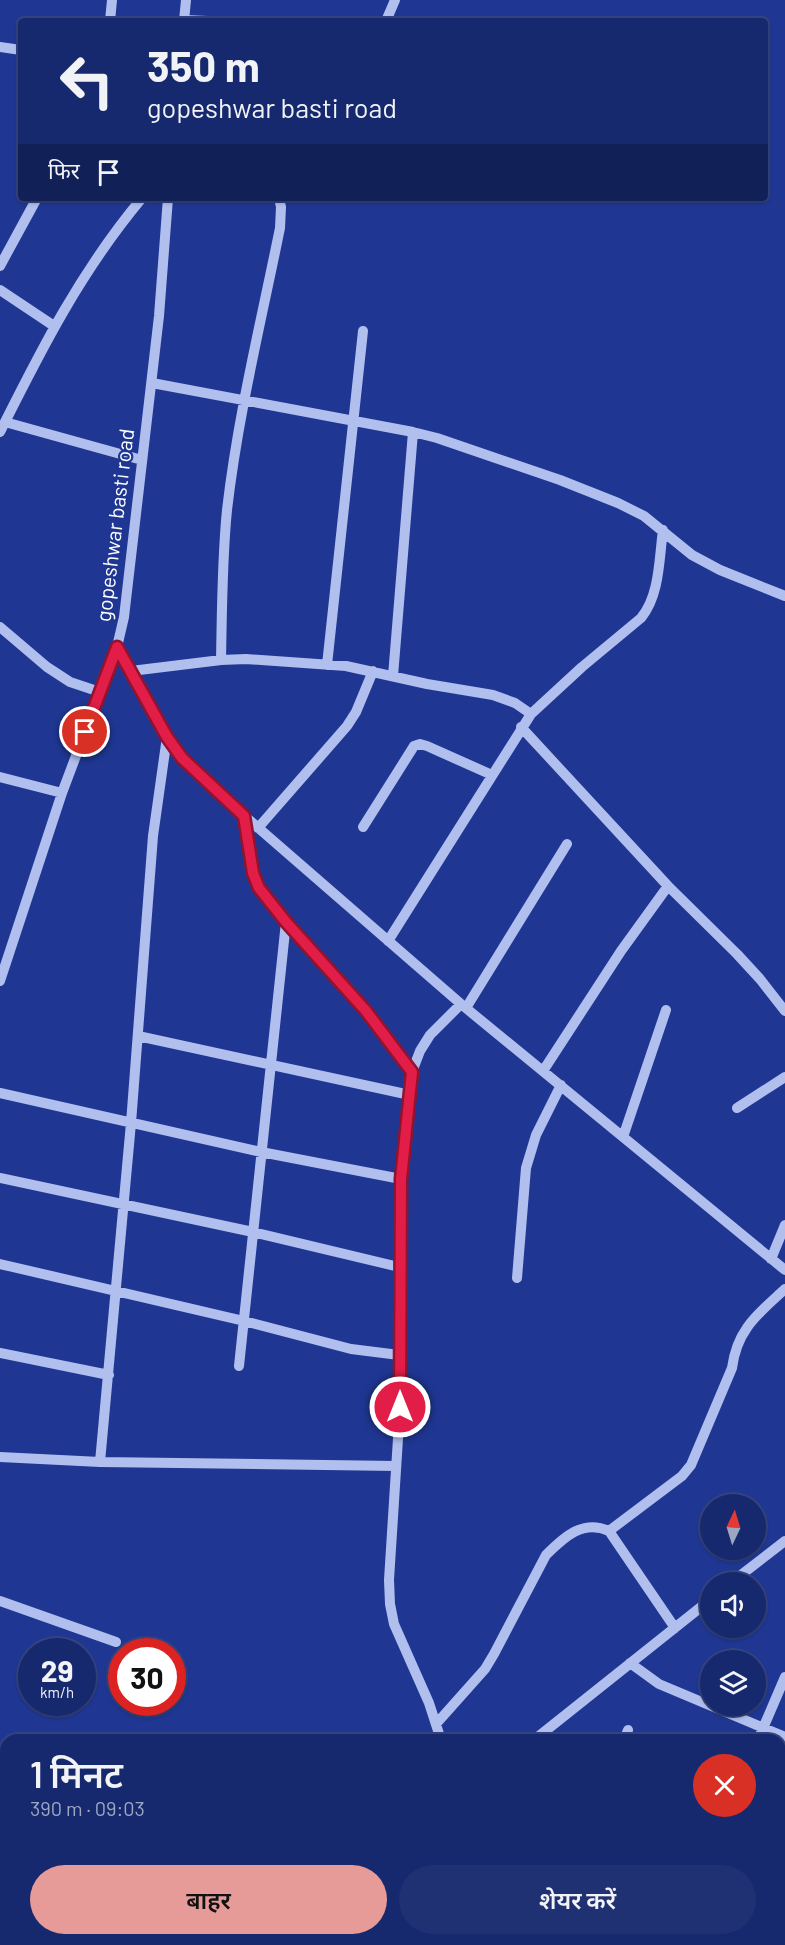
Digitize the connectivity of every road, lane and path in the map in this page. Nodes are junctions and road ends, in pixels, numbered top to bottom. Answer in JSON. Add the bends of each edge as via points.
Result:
{"nodes":[{"id":1,"x":112,"y":0,"type":"edge"},
{"id":2,"x":186,"y":0,"type":"edge"},
{"id":3,"x":395,"y":0,"type":"edge"},
{"id":4,"x":110,"y":18,"type":"edge"},
{"id":5,"x":184,"y":18,"type":"edge"},
{"id":6,"x":387,"y":18,"type":"edge"},
{"id":7,"x":0,"y":46,"type":"edge"},
{"id":8,"x":18,"y":49,"type":"edge"},
{"id":9,"x":35,"y":201,"type":"edge"},
{"id":10,"x":140,"y":201,"type":"edge"},
{"id":11,"x":168,"y":201,"type":"edge"},
{"id":12,"x":280,"y":201,"type":"edge"},
{"id":13,"x":0,"y":266,"type":"edge"},
{"id":14,"x":0,"y":290,"type":"edge"},
{"id":15,"x":54,"y":326,"type":"junction"},
{"id":16,"x":363,"y":331,"type":"dead end"},
{"id":17,"x":152,"y":382,"type":"junction"},
{"id":18,"x":245,"y":399,"type":"junction"},
{"id":19,"x":353,"y":420,"type":"junction"},
{"id":20,"x":2,"y":427,"type":"edge"},
{"id":21,"x":413,"y":432,"type":"junction"},
{"id":22,"x":142,"y":460,"type":"junction"},
{"id":23,"x":663,"y":530,"type":"junction"},
{"id":24,"x":785,"y":596,"type":"edge"},
{"id":25,"x":0,"y":627,"type":"edge"},
{"id":26,"x":117,"y":647,"type":"junction"},
{"id":27,"x":221,"y":660,"type":"junction"},
{"id":28,"x":327,"y":664,"type":"junction"},
{"id":29,"x":131,"y":671,"type":"junction"},
{"id":30,"x":373,"y":671,"type":"junction"},
{"id":31,"x":393,"y":676,"type":"junction"},
{"id":32,"x":100,"y":692,"type":"junction"},
{"id":33,"x":531,"y":714,"type":"junction"},
{"id":34,"x":521,"y":727,"type":"junction"},
{"id":35,"x":167,"y":737,"type":"junction"},
{"id":36,"x":492,"y":775,"type":"junction"},
{"id":37,"x":0,"y":777,"type":"edge"},
{"id":38,"x":62,"y":793,"type":"junction"},
{"id":39,"x":244,"y":816,"type":"junction"},
{"id":40,"x":363,"y":827,"type":"dead end"},
{"id":41,"x":258,"y":828,"type":"junction"},
{"id":42,"x":567,"y":844,"type":"dead end"},
{"id":43,"x":668,"y":886,"type":"junction"},
{"id":44,"x":286,"y":922,"type":"junction"},
{"id":45,"x":388,"y":941,"type":"junction"},
{"id":46,"x":0,"y":981,"type":"edge"},
{"id":47,"x":464,"y":1006,"type":"junction"},
{"id":48,"x":666,"y":1010,"type":"dead end"},
{"id":49,"x":785,"y":1011,"type":"edge"},
{"id":50,"x":138,"y":1036,"type":"junction"},
{"id":51,"x":271,"y":1064,"type":"junction"},
{"id":52,"x":543,"y":1071,"type":"junction"},
{"id":53,"x":412,"y":1072,"type":"junction"},
{"id":54,"x":785,"y":1077,"type":"edge"},
{"id":55,"x":561,"y":1085,"type":"junction"},
{"id":56,"x":0,"y":1093,"type":"edge"},
{"id":57,"x":410,"y":1095,"type":"junction"},
{"id":58,"x":737,"y":1108,"type":"dead end"},
{"id":59,"x":131,"y":1122,"type":"junction"},
{"id":60,"x":623,"y":1137,"type":"junction"},
{"id":61,"x":261,"y":1152,"type":"junction"},
{"id":62,"x":0,"y":1178,"type":"edge"},
{"id":63,"x":401,"y":1179,"type":"junction"},
{"id":64,"x":123,"y":1204,"type":"junction"},
{"id":65,"x":785,"y":1226,"type":"edge"},
{"id":66,"x":253,"y":1232,"type":"junction"},
{"id":67,"x":771,"y":1259,"type":"junction"},
{"id":68,"x":0,"y":1264,"type":"edge"},
{"id":69,"x":399,"y":1267,"type":"junction"},
{"id":70,"x":785,"y":1270,"type":"edge"},
{"id":71,"x":517,"y":1278,"type":"dead end"},
{"id":72,"x":785,"y":1288,"type":"edge"},
{"id":73,"x":117,"y":1292,"type":"junction"},
{"id":74,"x":244,"y":1321,"type":"junction"},
{"id":75,"x":0,"y":1353,"type":"edge"},
{"id":76,"x":399,"y":1355,"type":"junction"},
{"id":77,"x":239,"y":1366,"type":"dead end"},
{"id":78,"x":109,"y":1375,"type":"junction"},
{"id":79,"x":0,"y":1457,"type":"edge"},
{"id":80,"x":100,"y":1462,"type":"junction"},
{"id":81,"x":396,"y":1466,"type":"junction"},
{"id":82,"x":609,"y":1531,"type":"junction"},
{"id":83,"x":785,"y":1541,"type":"edge"},
{"id":84,"x":745,"y":1572,"type":"edge"},
{"id":85,"x":0,"y":1601,"type":"edge"},
{"id":86,"x":700,"y":1608,"type":"edge"},
{"id":87,"x":675,"y":1628,"type":"junction"},
{"id":88,"x":108,"y":1639,"type":"edge"},
{"id":89,"x":630,"y":1663,"type":"junction"},
{"id":90,"x":785,"y":1677,"type":"edge"},
{"id":91,"x":436,"y":1724,"type":"junction"},
{"id":92,"x":762,"y":1727,"type":"junction"},
{"id":93,"x":439,"y":1734,"type":"edge"},
{"id":94,"x":541,"y":1734,"type":"edge"},
{"id":95,"x":760,"y":1734,"type":"edge"},
{"id":96,"x":778,"y":1734,"type":"edge"}],
"edges":[{"from":1,"to":4,"type":"street"},
{"from":2,"to":5,"type":"street"},
{"from":3,"to":6,"type":"street"},
{"from":7,"to":8,"type":"street"},
{"from":9,"to":13,"type":"street"},
{"from":10,"to":15,"type":"street","via":[[106,243]]},
{"from":11,"to":17,"type":"street","name":"gopeshwar basti road"},
{"from":12,"to":18,"type":"street","via":[[280,228]]},
{"from":14,"to":15,"type":"street"},
{"from":15,"to":20,"type":"street"},
{"from":16,"to":19,"type":"street"},
{"from":17,"to":18,"type":"street"},
{"from":17,"to":22,"type":"street","name":"gopeshwar basti road"},
{"from":18,"to":19,"type":"street"},
{"from":18,"to":27,"type":"street","via":[[226,518]]},
{"from":19,"to":21,"type":"street"},
{"from":19,"to":28,"type":"street"},
{"from":20,"to":22,"type":"street"},
{"from":21,"to":23,"type":"street","via":[[618,503]]},
{"from":21,"to":31,"type":"street"},
{"from":22,"to":26,"type":"street","name":"gopeshwar basti road"},
{"from":23,"to":24,"type":"street","via":[[692,555]]},
{"from":23,"to":33,"type":"street","via":[[654,597],[648,610]]},
{"from":25,"to":32,"type":"street","via":[[62,677]]},
{"from":26,"to":29,"type":"street"},
{"from":26,"to":32,"type":"street","name":"gopeshwar basti road"},
{"from":27,"to":28,"type":"street"},
{"from":27,"to":29,"type":"street"},
{"from":28,"to":30,"type":"street"},
{"from":29,"to":35,"type":"street"},
{"from":30,"to":31,"type":"street"},
{"from":30,"to":41,"type":"street","via":[[347,726]]},
{"from":31,"to":33,"type":"street","via":[[505,698]]},
{"from":32,"to":38,"type":"street","name":"gopeshwar basti road"},
{"from":33,"to":34,"type":"street"},
{"from":34,"to":36,"type":"street"},
{"from":34,"to":43,"type":"street"},
{"from":35,"to":39,"type":"street","via":[[202,779]]},
{"from":35,"to":50,"type":"street","via":[[153,836]]},
{"from":36,"to":40,"type":"street","via":[[427,746],[414,746]]},
{"from":36,"to":45,"type":"street"},
{"from":37,"to":38,"type":"street"},
{"from":38,"to":46,"type":"street","name":"gopeshwar basti road"},
{"from":39,"to":41,"type":"street"},
{"from":39,"to":44,"type":"street","via":[[253,873],[259,888]]},
{"from":41,"to":45,"type":"street"},
{"from":42,"to":47,"type":"street"},
{"from":43,"to":49,"type":"street","via":[[737,954]]},
{"from":43,"to":52,"type":"street"},
{"from":44,"to":51,"type":"street"},
{"from":44,"to":53,"type":"street","via":[[366,1011]]},
{"from":45,"to":47,"type":"street"},
{"from":47,"to":52,"type":"street"},
{"from":47,"to":53,"type":"street","via":[[430,1035]]},
{"from":48,"to":60,"type":"street"},
{"from":50,"to":51,"type":"street"},
{"from":50,"to":59,"type":"street"},
{"from":51,"to":57,"type":"street"},
{"from":51,"to":61,"type":"street"},
{"from":52,"to":55,"type":"street"},
{"from":53,"to":57,"type":"street"},
{"from":54,"to":58,"type":"street"},
{"from":55,"to":60,"type":"street"},
{"from":55,"to":71,"type":"street","via":[[528,1160]]},
{"from":56,"to":59,"type":"street"},
{"from":57,"to":63,"type":"street"},
{"from":59,"to":61,"type":"street"},
{"from":59,"to":64,"type":"street"},
{"from":60,"to":67,"type":"street"},
{"from":61,"to":63,"type":"street"},
{"from":61,"to":66,"type":"street"},
{"from":62,"to":64,"type":"street"},
{"from":63,"to":69,"type":"street"},
{"from":64,"to":66,"type":"street"},
{"from":64,"to":73,"type":"street"},
{"from":65,"to":67,"type":"street"},
{"from":66,"to":69,"type":"street"},
{"from":66,"to":74,"type":"street"},
{"from":67,"to":70,"type":"street"},
{"from":68,"to":73,"type":"street"},
{"from":69,"to":76,"type":"street"},
{"from":72,"to":82,"type":"street","via":[[748,1323],[740,1338],[732,1368],[692,1465]]},
{"from":73,"to":74,"type":"street"},
{"from":73,"to":78,"type":"street"},
{"from":74,"to":76,"type":"street","via":[[351,1349]]},
{"from":74,"to":77,"type":"street"},
{"from":75,"to":78,"type":"street"},
{"from":76,"to":81,"type":"street"},
{"from":78,"to":80,"type":"street"},
{"from":79,"to":80,"type":"street"},
{"from":80,"to":81,"type":"street"},
{"from":81,"to":91,"type":"street","via":[[390,1604],[394,1624]]},
{"from":82,"to":87,"type":"street"},
{"from":82,"to":91,"type":"street","via":[[591,1526],[579,1529],[546,1555],[485,1669]]},
{"from":83,"to":84,"type":"street"},
{"from":85,"to":88,"type":"street"},
{"from":86,"to":87,"type":"street"},
{"from":87,"to":89,"type":"street"},
{"from":89,"to":92,"type":"street","via":[[659,1684]]},
{"from":89,"to":94,"type":"street"},
{"from":90,"to":92,"type":"street"},
{"from":91,"to":93,"type":"street"},
{"from":92,"to":95,"type":"street"},
{"from":92,"to":96,"type":"street"}]}
